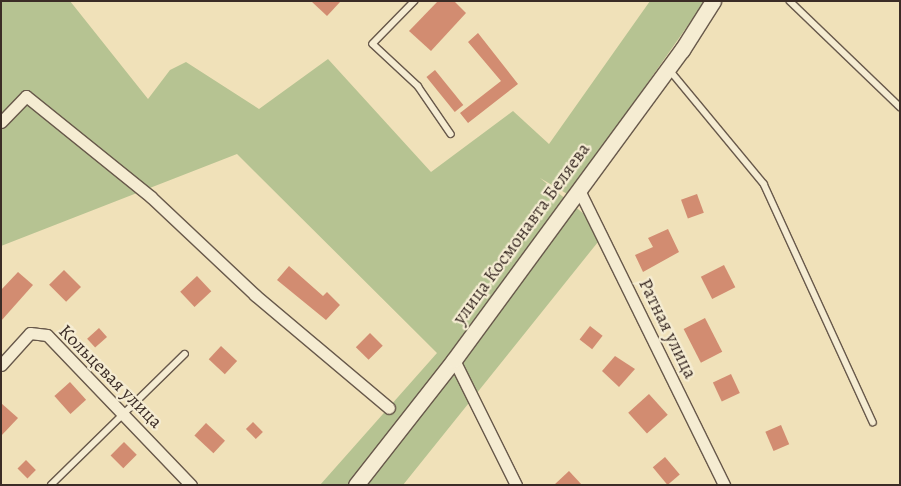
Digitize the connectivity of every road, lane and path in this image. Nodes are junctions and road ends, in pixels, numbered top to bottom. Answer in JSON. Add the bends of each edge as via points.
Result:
{"nodes":[{"id":1,"x":415,"y":1,"type":"edge"},
{"id":2,"x":713,"y":1,"type":"edge"},
{"id":3,"x":790,"y":1,"type":"edge"},
{"id":4,"x":668,"y":68,"type":"junction"},
{"id":5,"x":900,"y":107,"type":"edge"},
{"id":6,"x":1,"y":122,"type":"edge"},
{"id":7,"x":451,"y":134,"type":"dead end"},
{"id":8,"x":579,"y":190,"type":"junction"},
{"id":9,"x":185,"y":354,"type":"dead end"},
{"id":10,"x":454,"y":360,"type":"junction"},
{"id":11,"x":1,"y":365,"type":"edge"},
{"id":12,"x":388,"y":408,"type":"dead end"},
{"id":13,"x":122,"y":414,"type":"junction"},
{"id":14,"x":873,"y":422,"type":"dead end"},
{"id":15,"x":51,"y":485,"type":"edge"},
{"id":16,"x":191,"y":485,"type":"edge"},
{"id":17,"x":356,"y":485,"type":"edge"},
{"id":18,"x":516,"y":485,"type":"edge"},
{"id":19,"x":724,"y":485,"type":"edge"}],
"edges":[{"from":1,"to":7,"type":"lane","via":[[374,44],[418,86]]},
{"from":2,"to":4,"type":"street","name":"улица Космонавта Беляева"},
{"from":3,"to":5,"type":"lane"},
{"from":4,"to":8,"type":"street","name":"улица Космонавта Беляева"},
{"from":4,"to":14,"type":"lane","via":[[764,184]]},
{"from":6,"to":12,"type":"street","via":[[26,96],[151,197],[255,295]]},
{"from":8,"to":10,"type":"street","name":"улица Космонавта Беляева"},
{"from":8,"to":19,"type":"street","name":"Ратная улица"},
{"from":9,"to":13,"type":"lane"},
{"from":10,"to":17,"type":"street","name":"улица Космонавта Беляева"},
{"from":10,"to":18,"type":"street"},
{"from":11,"to":13,"type":"street","name":"Кольцевая улица","via":[[30,333],[47,335]]},
{"from":13,"to":15,"type":"lane"},
{"from":13,"to":16,"type":"street","name":"Кольцевая улица"}]}
